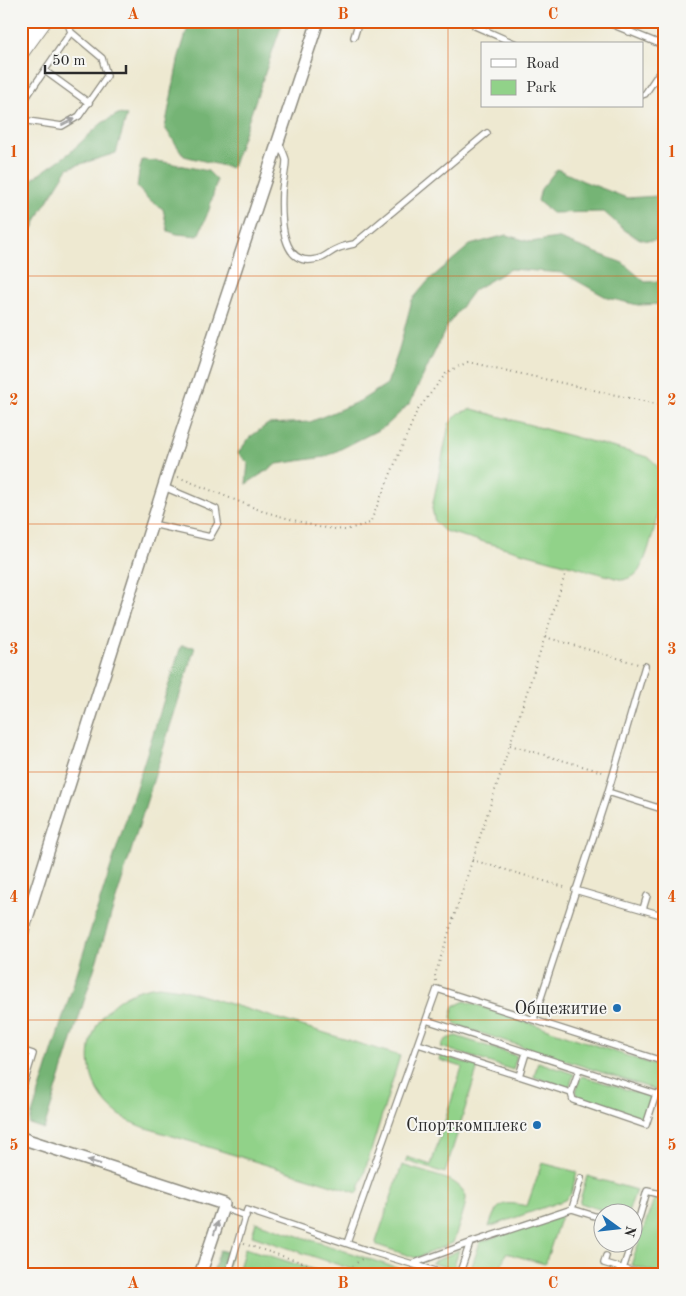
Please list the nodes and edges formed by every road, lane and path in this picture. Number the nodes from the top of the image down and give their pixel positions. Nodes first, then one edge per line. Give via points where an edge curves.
1 (42, 21) edge
2 (67, 21) edge
3 (318, 21) edge
4 (359, 21) edge
5 (604, 21) edge
6 (632, 21) edge
7 (475, 26) dead end
8 (71, 32) junction
9 (629, 32) junction
10 (636, 35) junction
11 (354, 37) dead end
12 (511, 42) edge
13 (635, 42) edge
14 (665, 46) edge
15 (21, 50) edge
16 (665, 64) edge
17 (45, 71) junction
18 (644, 94) edge
19 (89, 103) junction
20 (21, 105) edge
21 (21, 120) edge
22 (487, 133) dead end
23 (278, 141) junction
24 (665, 406) edge
25 (168, 473) junction
26 (164, 488) junction
27 (152, 524) junction
28 (566, 572) dead end
29 (545, 637) junction
30 (645, 666) joint
31 (510, 746) junction
32 (612, 775) junction
33 (608, 792) junction
34 (665, 810) edge
35 (472, 860) junction
36 (576, 890) junction
37 (647, 896) dead end
38 (643, 909) junction
39 (25, 915) edge
40 (665, 916) edge
41 (21, 937) edge
42 (437, 988) junction
43 (534, 1019) junction
44 (426, 1020) junction
45 (418, 1044) junction
46 (21, 1050) edge
47 (526, 1053) junction
48 (665, 1062) edge
49 (579, 1070) junction
50 (520, 1076) junction
51 (21, 1093) edge
52 (571, 1093) junction
53 (656, 1094) junction
54 (665, 1095) edge
55 (21, 1138) edge
56 (581, 1178) dead end
57 (664, 1195) edge
58 (643, 1204) edge
59 (222, 1208) junction
60 (572, 1209) junction
61 (246, 1216) junction
62 (594, 1216) edge
63 (238, 1242) junction
64 (347, 1243) junction
65 (470, 1243) junction
66 (372, 1252) junction
67 (628, 1254) edge
68 (606, 1256) dead end
69 (412, 1264) junction
70 (624, 1269) junction
71 (200, 1275) edge
72 (228, 1275) edge
73 (341, 1275) edge
74 (449, 1275) edge
75 (459, 1275) edge
76 (644, 1275) edge

1 - 15 main road
2 - 8 lane
3 - 23 street
4 - 11 lane
5 - 9 lane
6 - 9 lane
7 - 12 lane
8 - 17 lane
8 - 19 lane via 102,58 107,76
9 - 10 lane
10 - 13 lane
10 - 14 lane
16 - 18 lane
17 - 19 lane
17 - 20 lane
21 -> 19 lane via 62,126 79,116
22 - 23 lane via 354,244 310,261 300,259 288,250 282,218 286,159
23 - 25 street
24 - 25 path via 468,362 447,372 417,411 370,523 345,530 318,527 262,511
25 - 26 street
26 - 27 street
26 - 27 lane via 216,509 218,523 210,537
27 - 39 street
28 - 29 path
29 - 30 path
29 - 31 path
30 - 32 lane
31 - 32 path
31 - 35 path
32 - 33 lane
33 - 34 lane
33 - 36 lane
35 - 36 path
35 - 42 path via 435,976
36 - 38 lane
36 - 43 lane
37 - 38 lane
38 - 40 lane
39 - 41 street
42 - 43 lane
42 - 44 lane
43 - 48 lane
44 - 45 lane
44 - 47 lane
45 - 50 lane
45 - 64 lane
46 - 51 lane via 33,1054
47 - 49 lane
47 - 50 lane
49 - 52 lane
49 - 53 lane
50 - 52 lane
52 - 53 lane via 578,1103 646,1126
53 - 54 lane
59 -> 55 street via 224,1204
56 - 60 lane
57 - 58 lane via 647,1190
59 - 61 lane
71 -> 59 street
60 - 62 lane
60 - 65 lane
61 - 63 lane
61 - 64 lane via 247,1210
63 - 72 lane
63 - 73 path
64 - 66 lane
65 - 69 lane
65 - 75 lane
66 - 69 lane
66 - 73 path
67 - 70 lane
68 - 70 lane via 604,1262
69 - 74 lane
70 - 76 lane

